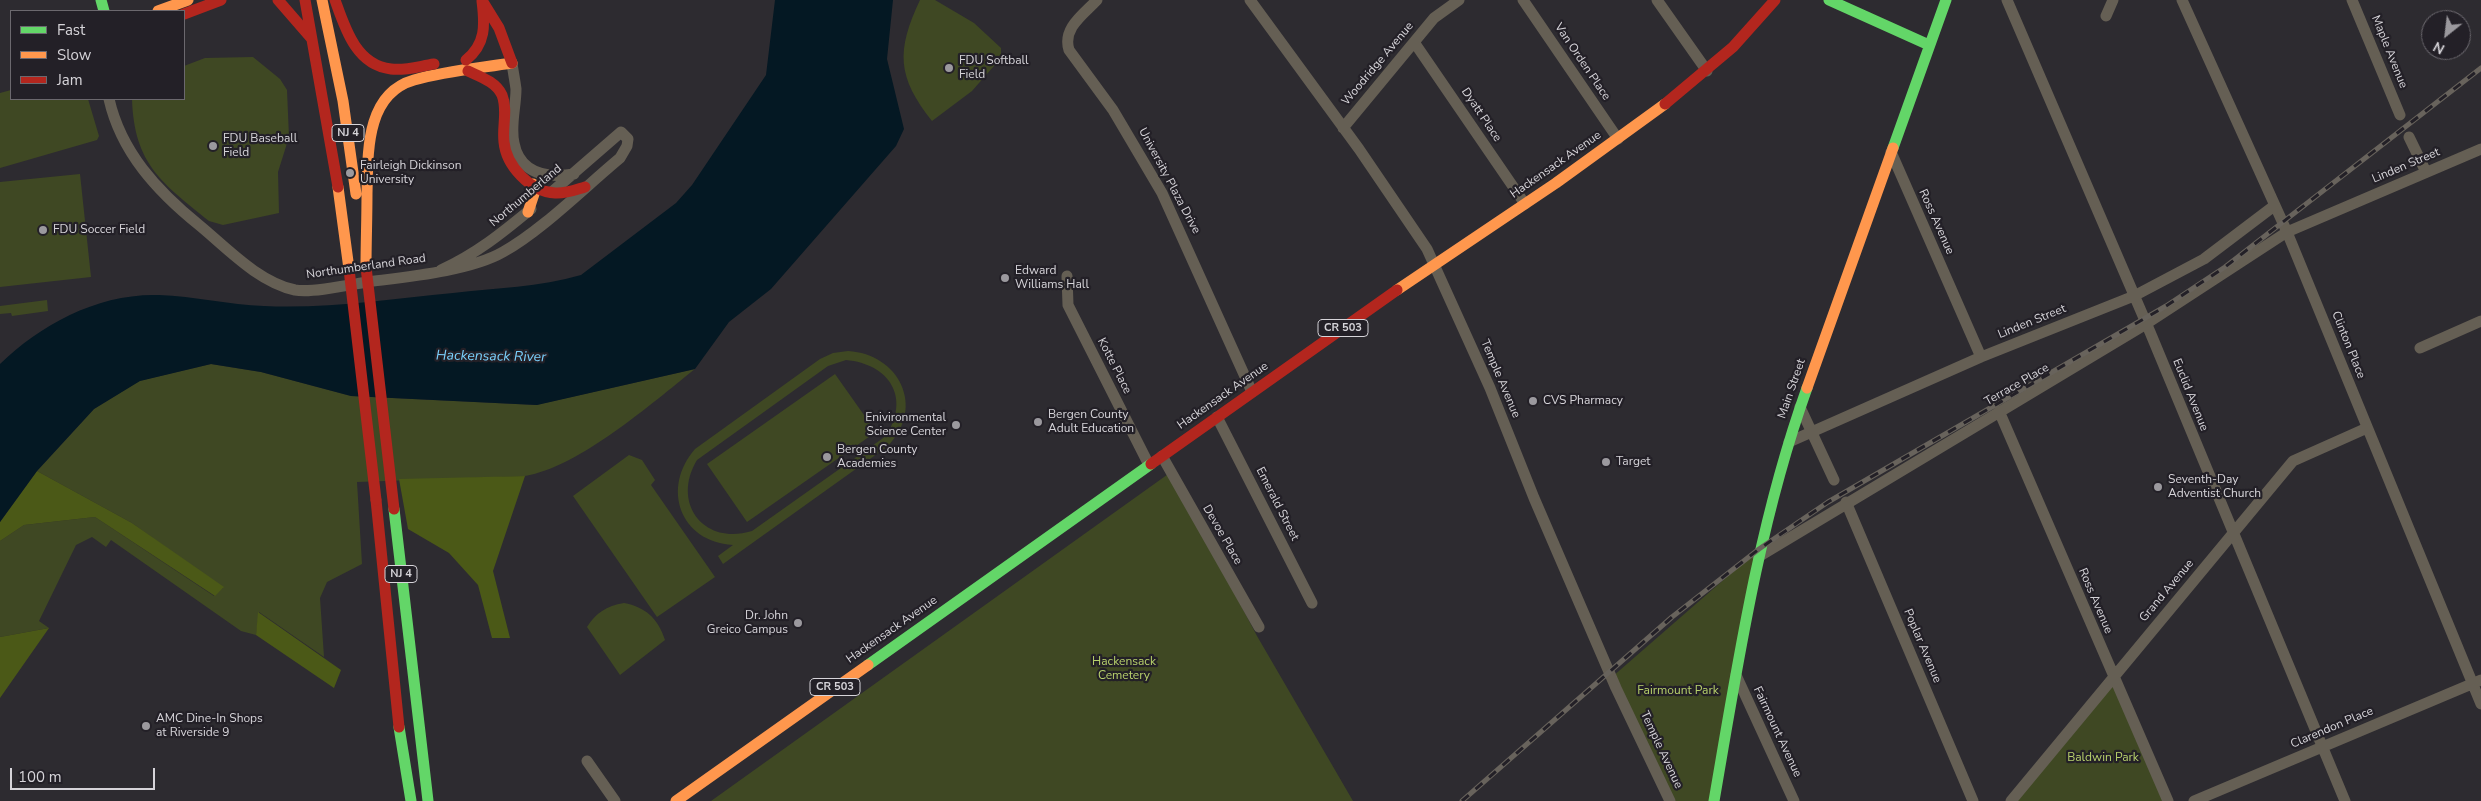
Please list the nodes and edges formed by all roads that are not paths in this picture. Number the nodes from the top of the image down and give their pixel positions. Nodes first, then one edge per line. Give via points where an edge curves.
1 (188, 0) edge
2 (221, 0) edge
3 (278, 0) edge
4 (305, 0) edge
5 (322, 0) edge
6 (335, 0) edge
7 (482, 0) edge
8 (1097, 0) edge
9 (1250, 0) edge
10 (1459, 0) edge
11 (1523, 0) edge
12 (1657, 0) edge
13 (1775, 0) edge
14 (1829, 0) edge
15 (1946, 0) edge
16 (2007, 0) edge
17 (2113, 0) edge
18 (2182, 0) edge
19 (2352, 0) edge
20 (161, 10) edge
21 (185, 14) edge
22 (2106, 16) dead end
23 (314, 42) junction
24 (1414, 42) junction
25 (1929, 45) junction
26 (511, 58) junction
27 (466, 60) junction
28 (468, 71) junction
29 (1707, 71) junction
30 (109, 100) edge
31 (2400, 115) dead end
32 (1343, 128) junction
33 (621, 132) joint
34 (2410, 137) dead end
35 (1618, 139) junction
36 (2481, 150) edge
37 (1891, 152) junction
38 (2426, 172) junction
39 (574, 174) junction
40 (532, 184) junction
41 (584, 187) junction
42 (551, 193) junction
43 (1525, 204) junction
44 (2274, 206) junction
45 (528, 212) junction
46 (2287, 232) junction
47 (1434, 264) junction
48 (366, 267) junction
49 (442, 270) junction
50 (1067, 276) dead end
51 (2134, 296) junction
52 (2481, 321) edge
53 (2146, 324) junction
54 (2420, 348) dead end
55 (1981, 357) junction
56 (1252, 392) junction
57 (1800, 407) junction
58 (1999, 411) junction
59 (1217, 417) junction
60 (2367, 428) junction
61 (1812, 432) junction
62 (1789, 442) junction
63 (1162, 456) junction
64 (1148, 465) junction
65 (1834, 480) dead end
66 (1846, 502) junction
67 (2233, 533) junction
68 (1758, 556) junction
69 (1312, 603) dead end
70 (1258, 627) dead end
71 (1735, 674) junction
72 (2113, 678) junction
73 (2477, 682) edge
74 (2481, 704) edge
75 (400, 733) junction
76 (2322, 747) junction
77 (587, 761) dead end
78 (424, 767) junction
79 (400, 801) edge
80 (411, 801) edge
81 (428, 801) edge
82 (434, 801) edge
83 (615, 801) edge
84 (676, 801) edge
85 (1670, 801) edge
86 (1714, 801) edge
87 (1794, 801) edge
88 (1973, 801) edge
89 (2011, 801) edge
90 (2168, 801) edge
91 (2194, 801) edge
92 (2345, 801) edge

1 - 20 main road
2 - 21 main road
3 - 23 main road
4 - 23 main road, NJ 4
5 - 48 main road, NJ 4 via 343,101
6 - 27 main road via 357,51 374,63 390,69
7 - 26 main road via 499,28
7 - 27 main road via 485,28 481,45
8 - 56 street, University Plaza Drive via 1069,30 1066,40 1069,50 1113,110 1162,193
9 - 32 street, Temple Avenue
10 - 24 street, Woodridge Avenue via 1434,18
11 - 35 street, Van Orden Place
12 - 29 street
13 - 29 main road, Hackensack Avenue / CR 503
14 - 25 main road
15 - 25 main road, Main Street
16 - 51 street, Euclid Avenue
17 - 22 street
18 - 44 street, Clinton Place
19 - 31 street, Maple Avenue
23 - 75 main road, NJ 4, bridge via 348,269
24 - 32 street, Woodridge Avenue
24 - 43 street, Dyatt Place
25 - 37 main road, Main Street
26 - 27 main road
26 - 28 main road
26 - 39 street via 516,88 514,143 517,153 535,173 545,176
28 - 40 main road via 498,89 505,111 504,148 522,176
28 - 48 main road via 413,80 397,86 374,118 367,148
29 - 35 main road, Hackensack Avenue / CR 503
30 - 49 street, Northumberland Road via 126,144 153,183 188,216 265,277 296,290
32 - 47 street, Temple Avenue via 1427,249
33 - 39 street, Northumberland
33 - 41 street, Northumberland Road via 628,139 628,146 620,158
34 - 38 street
35 - 43 main road, Hackensack Avenue / CR 503
36 - 38 street, Linden Street
37 - 55 street, Ross Avenue
37 - 57 main road, Main Street
38 - 46 street, Linden Street
39 - 42 street, Northumberland
40 - 42 main road
40 - 45 main road via 532,203
41 - 42 main road via 568,193
41 - 49 street, Northumberland Road via 502,252 476,263
42 - 45 street, Northumberland
43 - 47 main road, Hackensack Avenue / CR 503
44 - 46 street, Clinton Place
44 - 51 street, Linden Street via 2204,259
45 - 49 street, Northumberland via 490,244
46 - 53 street, Terrace Place
46 - 60 street, Clinton Place
47 - 56 main road, Hackensack Avenue / CR 503
47 - 85 street, Temple Avenue via 1490,388 1616,688
48 - 78 main road, NJ 4, bridge
50 - 64 street, Kotte Place via 1068,305
51 - 53 street, Euclid Avenue
51 - 55 street, Linden Street
52 - 54 street
53 - 58 street, Terrace Place
53 - 67 street, Euclid Avenue
55 - 61 street, Linden Street
56 - 59 main road, Hackensack Avenue / CR 503
57 - 61 street
57 - 62 main road, Main Street
58 - 66 street, Terrace Place
58 - 72 street, Ross Avenue
59 - 63 main road, Hackensack Avenue / CR 503
59 - 69 street, Emerald Street
60 - 67 street, Grand Avenue via 2293,461
60 - 73 street, Clinton Place
61 - 62 street, Linden Street
61 - 65 street
62 - 68 main road, Main Street
63 - 64 main road, Hackensack Avenue / CR 503
63 - 70 street, Devoe Place
64 - 84 main road, Hackensack Avenue / CR 503
66 - 68 street, Terrace Place
66 - 88 street, Poplar Avenue
67 - 72 street, Grand Avenue
67 - 76 street, Euclid Avenue
68 - 71 main road, Main Street
71 - 86 main road, Main Street
71 - 87 street, Fairmount Avenue
72 - 89 street, Grand Avenue
72 - 90 street, Ross Avenue
73 - 74 street, Clinton Place
73 - 76 street, Clarendon Place
75 - 79 main road via 394,744
75 - 80 main road, NJ 4
76 - 91 street, Clarendon Place
76 - 92 street, Euclid Avenue
77 - 83 street
78 - 81 main road, NJ 4
78 - 82 main road

